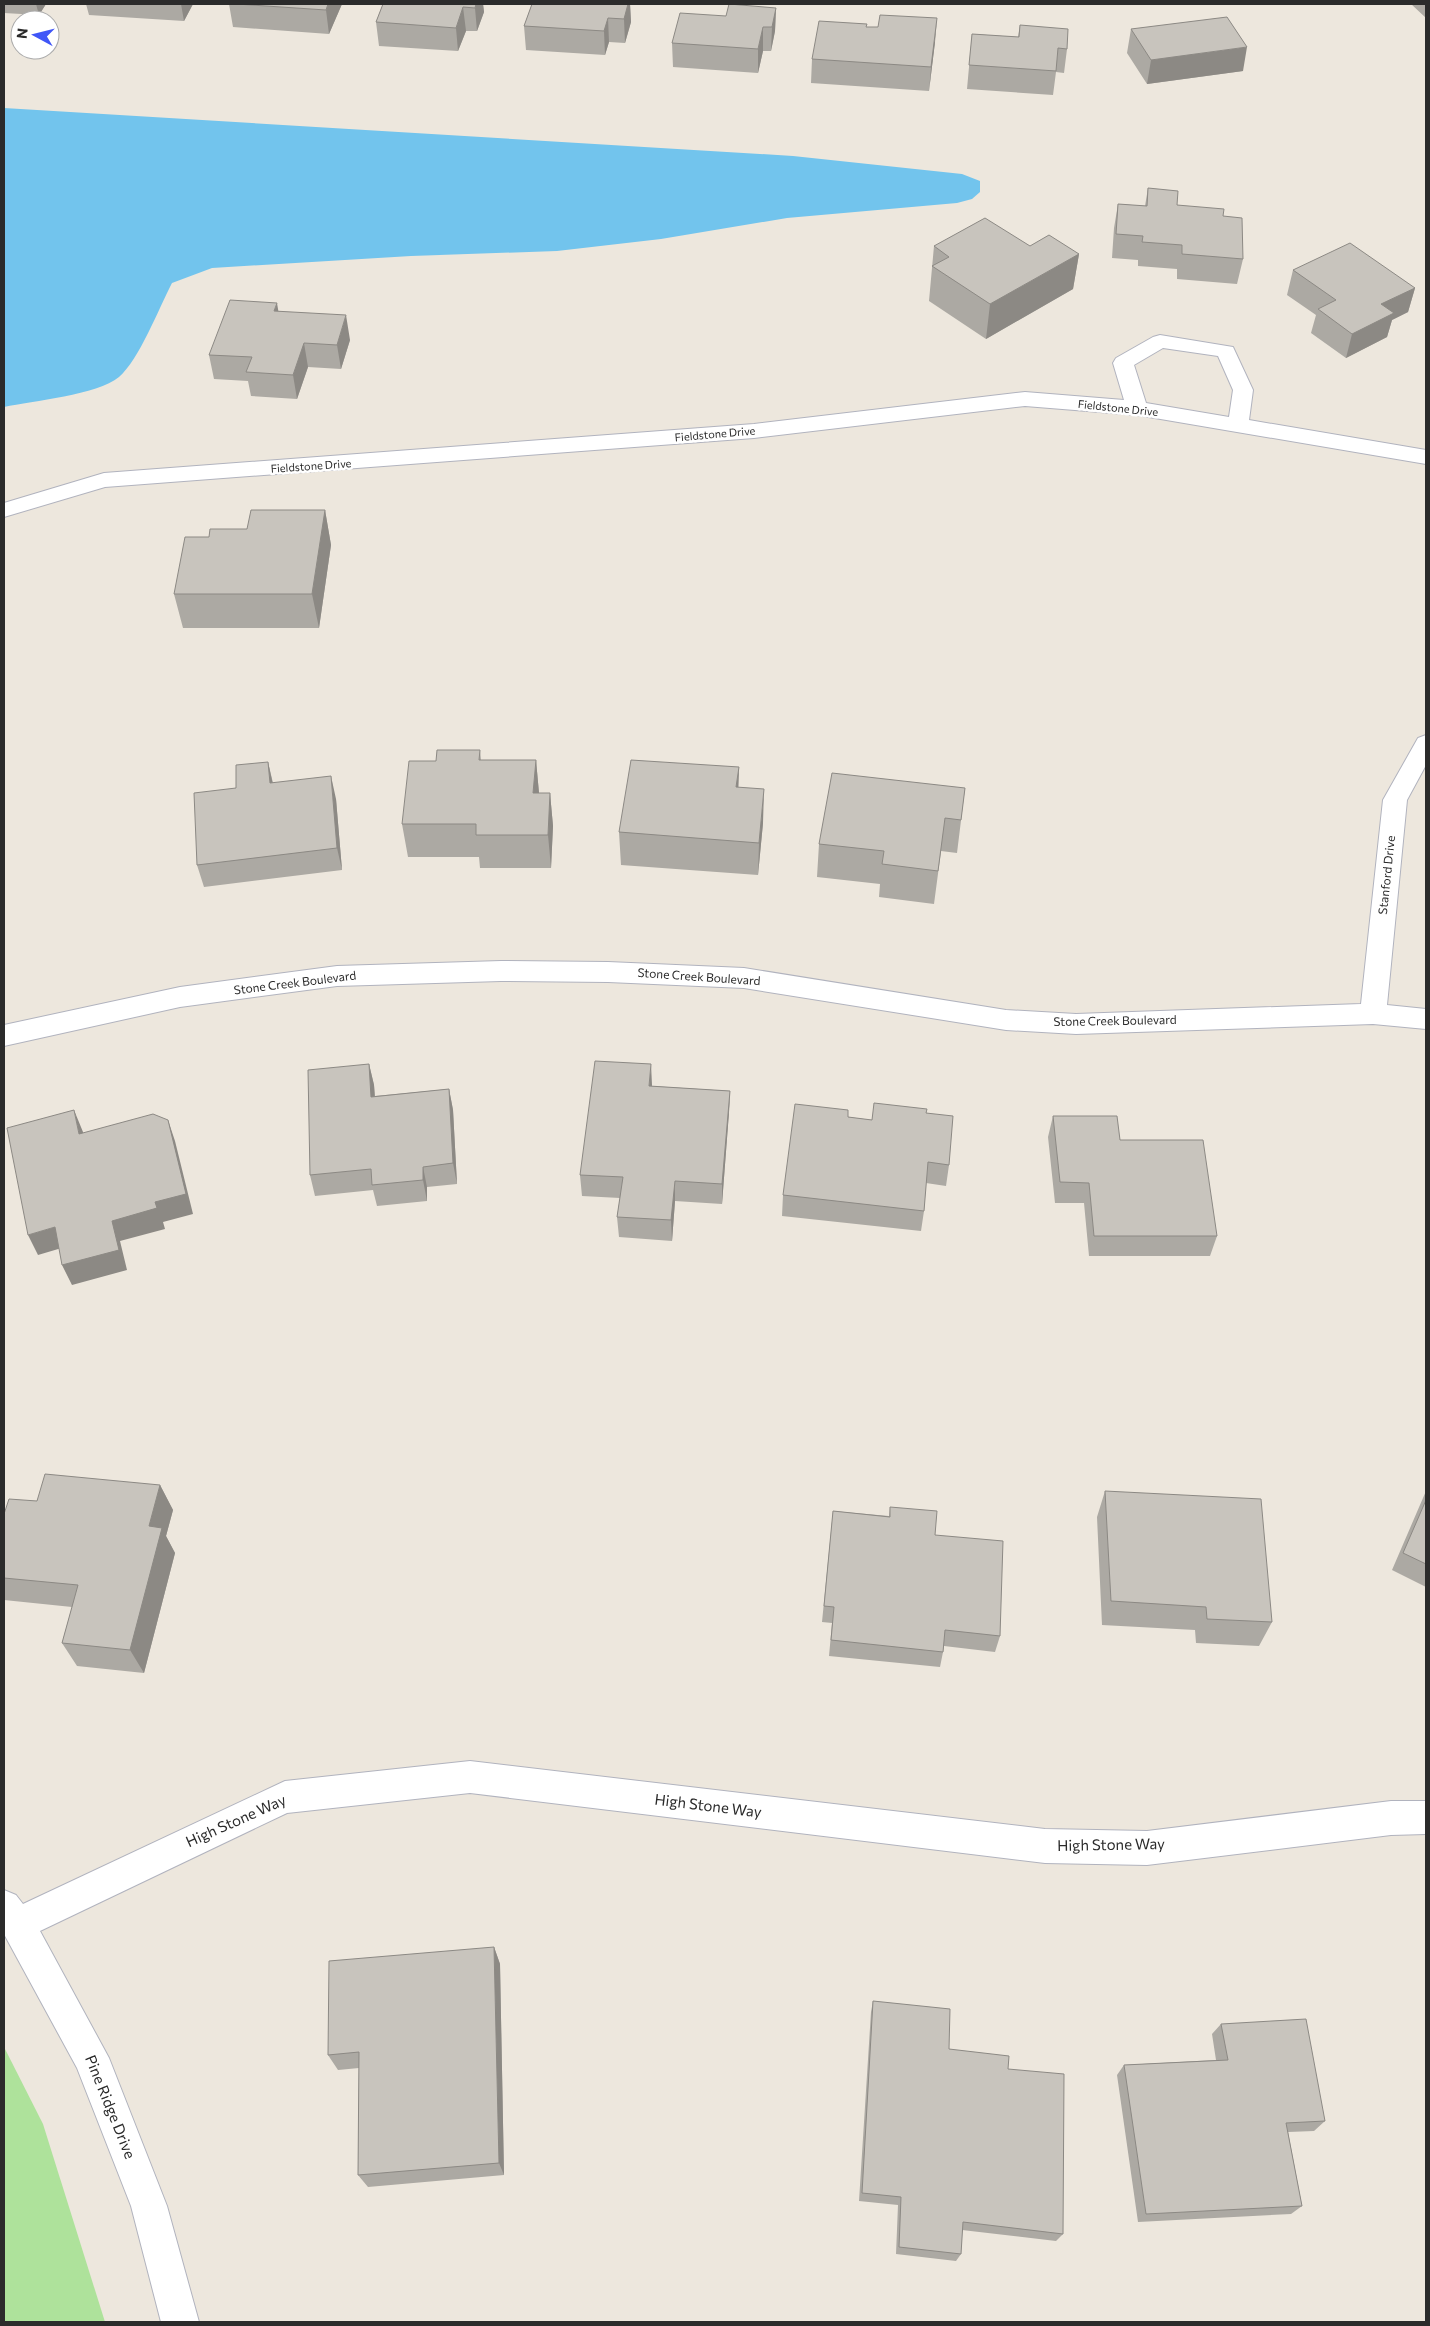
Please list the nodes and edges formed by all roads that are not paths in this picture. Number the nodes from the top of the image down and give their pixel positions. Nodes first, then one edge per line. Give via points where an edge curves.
1 (1138, 408) junction
2 (1238, 425) junction
3 (1426, 457) edge
4 (4, 510) edge
5 (1426, 744) edge
6 (1373, 1014) junction
7 (1426, 1019) edge
8 (4, 1036) edge
9 (1426, 1818) edge
10 (10, 1915) edge
11 (180, 2322) edge

1 - 2 street, Fieldstone Drive
1 - 2 street via 1123,363 1160,340 1226,351 1243,390
1 - 4 street, Fieldstone Drive via 1025,399 744,432 104,480
2 - 3 street, Fieldstone Drive
5 - 6 street, Stanford Drive via 1395,800
6 - 7 street, Stone Creek Boulevard
6 - 8 street, Stone Creek Boulevard via 1076,1024 1006,1020 744,978 501,971 337,976 180,997
9 - 10 street, High Stone Way via 1391,1818 1147,1848 1045,1846 470,1777 286,1797
10 - 11 street, Pine Ridge Drive via 91,2058 149,2206

